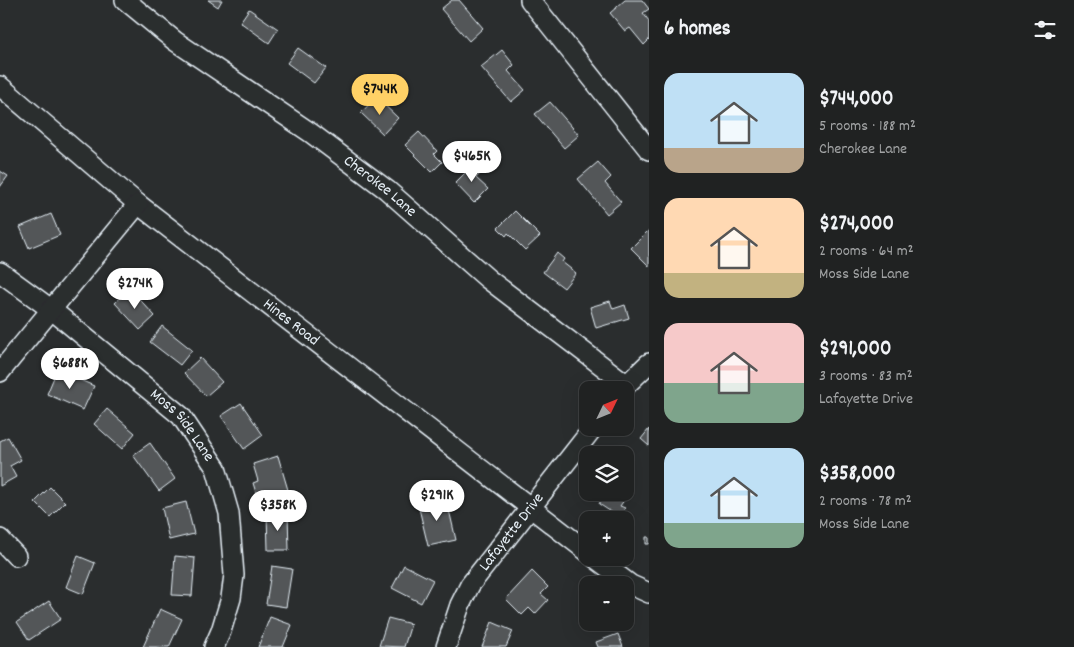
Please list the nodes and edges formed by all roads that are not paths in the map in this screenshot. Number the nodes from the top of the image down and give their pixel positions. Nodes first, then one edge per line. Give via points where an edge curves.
1 (125, 0) edge
2 (530, 0) edge
3 (0, 86) edge
4 (649, 150) edge
5 (138, 204) junction
6 (0, 272) edge
7 (52, 310) junction
8 (649, 363) edge
9 (0, 372) edge
10 (616, 381) edge
11 (630, 381) edge
12 (587, 436) edge
13 (530, 508) junction
14 (0, 539) edge
15 (579, 545) edge
16 (16, 556) dead end
17 (606, 566) edge
18 (649, 593) edge
19 (214, 647) edge
20 (446, 647) edge

1 - 10 street, Cherokee Lane via 175,41 311,133 387,190 488,279
2 - 4 street
3 - 5 street, Hines Road
5 - 7 street
5 - 13 street, Hines Road
6 - 7 street, Moss Side Lane
7 - 9 street
7 - 19 street, Moss Side Lane via 181,416 216,468 229,513 234,575 231,598
8 - 11 street
12 - 13 street, Lafayette Drive
13 - 15 street, Hines Road
13 - 20 street, Lafayette Drive via 470,585
14 - 16 street
17 - 18 street

